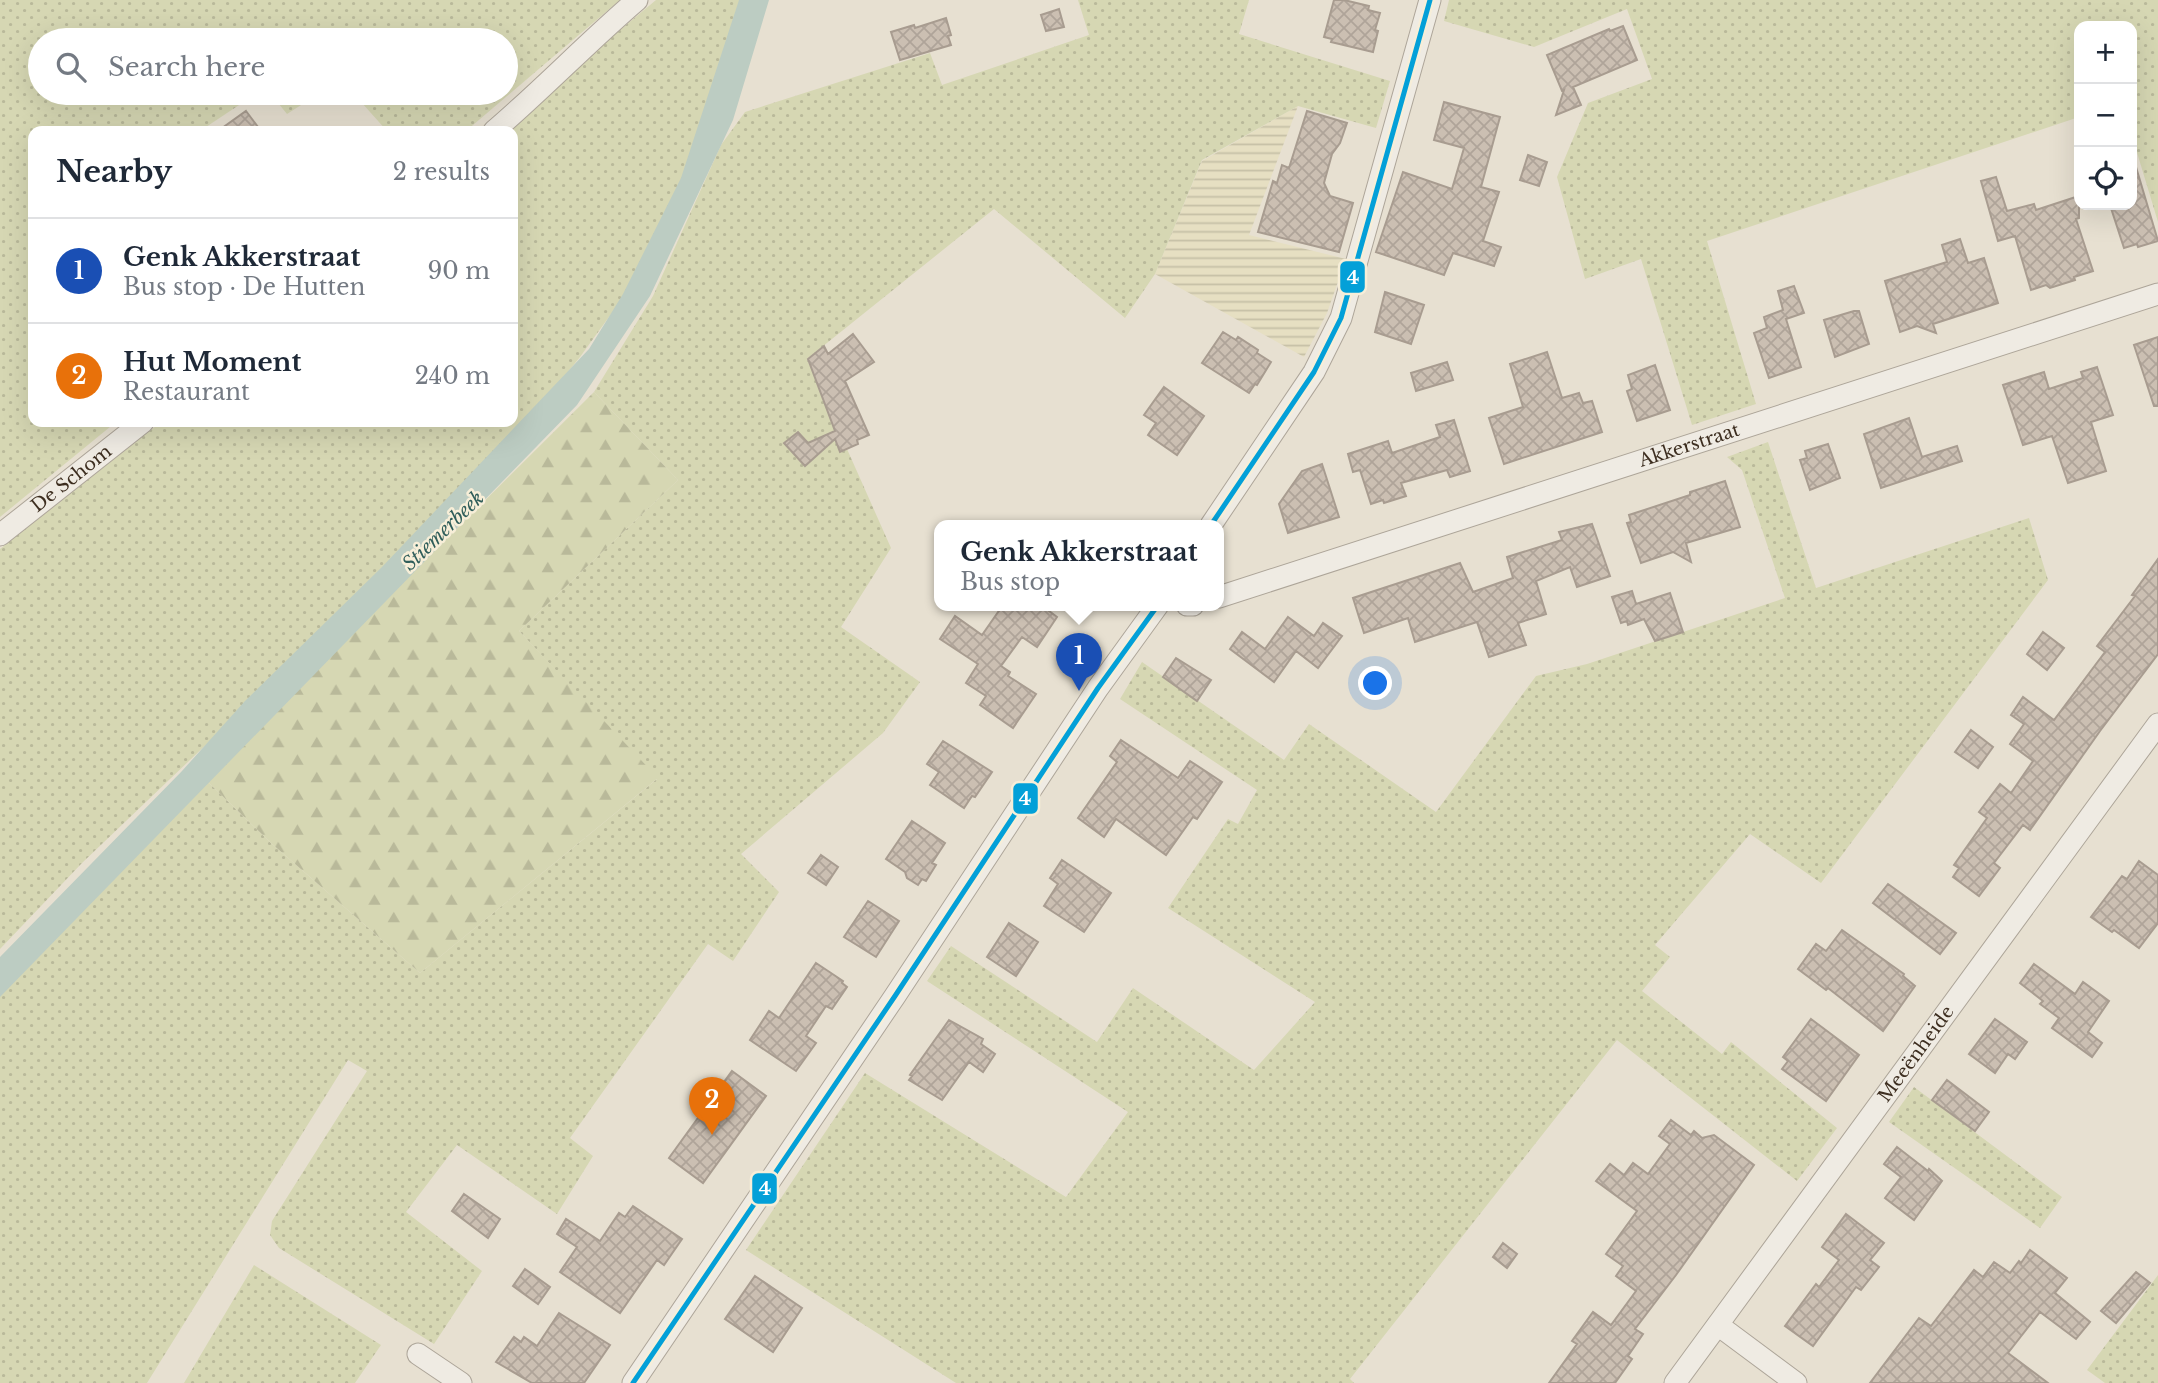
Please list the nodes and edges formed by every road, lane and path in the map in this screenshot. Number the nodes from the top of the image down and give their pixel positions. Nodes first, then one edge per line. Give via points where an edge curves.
1 (637, 0) edge
2 (1430, 0) edge
3 (500, 126) edge
4 (2158, 294) edge
5 (137, 427) edge
6 (1214, 520) edge
7 (0, 534) edge
8 (1224, 595) edge
9 (1154, 611) edge
10 (2158, 724) edge
11 (1718, 1325) junction
12 (418, 1354) dead end
13 (461, 1383) edge
14 (633, 1383) edge
15 (1675, 1383) edge
16 (1796, 1383) edge

1 - 3 street
2 - 6 street via 1341,318 1314,372
4 - 8 street, Akkerstraat
5 - 7 street, De Schom
9 - 14 street
10 - 11 street, Meeënheide
11 - 15 street, Meeënheide
11 - 16 street
12 - 13 street

